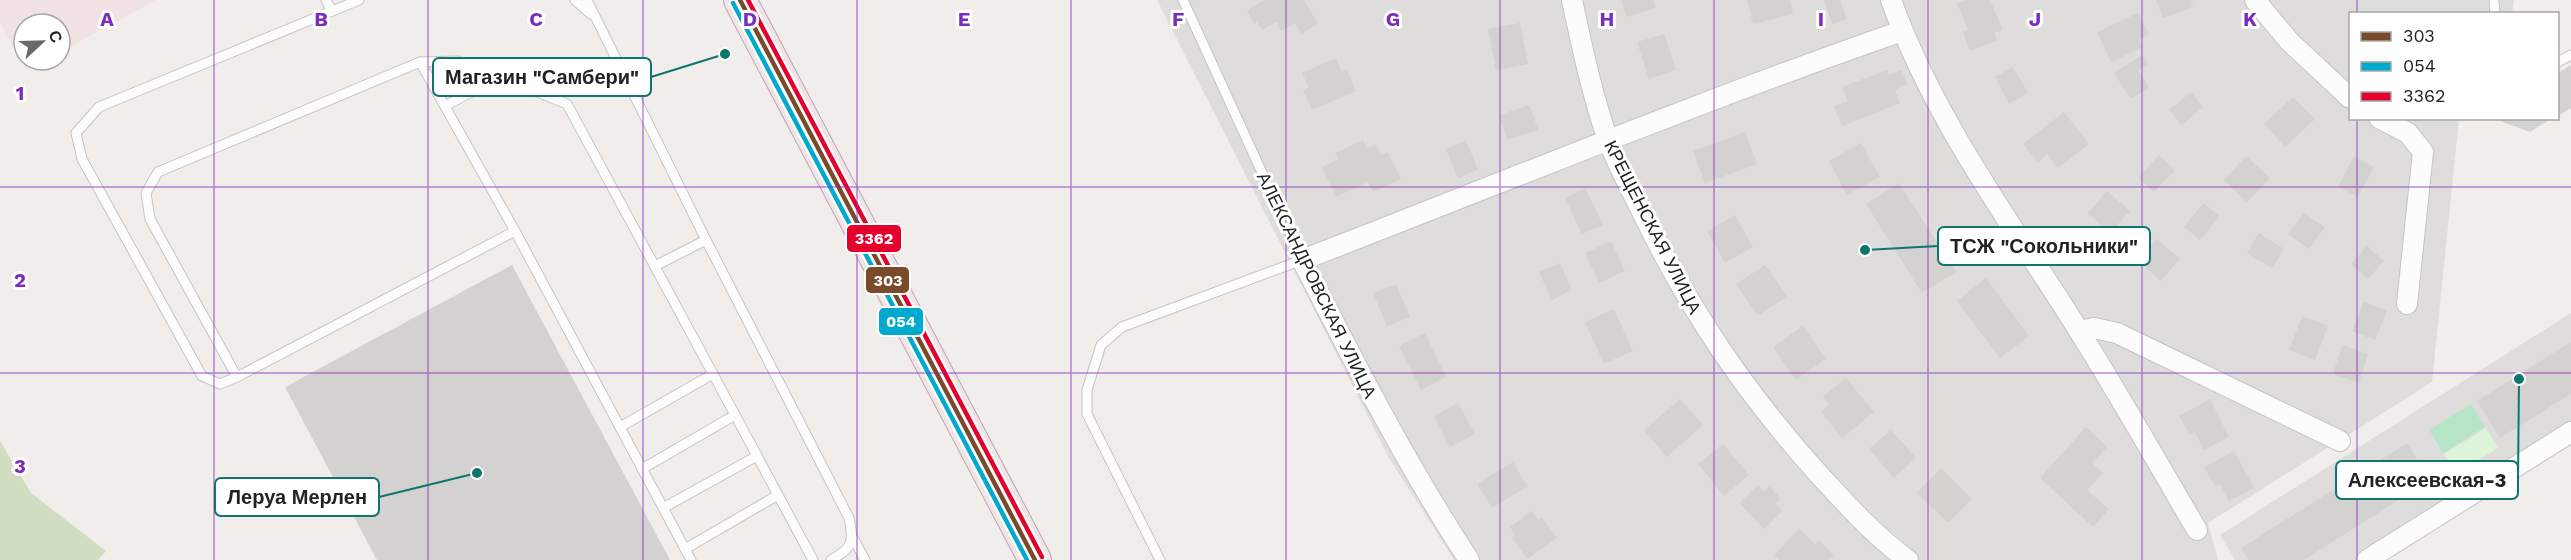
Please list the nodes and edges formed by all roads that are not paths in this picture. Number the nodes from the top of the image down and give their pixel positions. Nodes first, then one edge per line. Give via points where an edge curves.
1 (326, 0) edge
2 (359, 0) edge
3 (575, 0) edge
4 (587, 0) edge
5 (740, 0) edge
6 (1183, 0) edge
7 (1572, 0) edge
8 (1891, 0) edge
9 (2255, 0) edge
10 (2494, 2) dead end
11 (332, 11) junction
12 (2495, 12) edge
13 (593, 15) junction
14 (1902, 31) junction
15 (420, 62) junction
16 (500, 77) junction
17 (2349, 97) edge
18 (445, 106) junction
19 (2383, 120) edge
20 (1609, 142) junction
21 (515, 231) junction
22 (706, 240) junction
23 (1302, 260) junction
24 (655, 266) junction
25 (2407, 304) dead end
26 (2080, 331) junction
27 (713, 374) junction
28 (237, 377) junction
29 (735, 415) junction
30 (620, 427) junction
31 (2571, 432) edge
32 (2340, 441) dead end
33 (757, 456) junction
34 (642, 469) junction
35 (778, 495) junction
36 (663, 507) junction
37 (2197, 531) dead end
38 (853, 538) junction
39 (685, 549) junction
40 (691, 560) edge
41 (813, 560) edge
42 (831, 560) edge
43 (865, 560) edge
44 (1035, 560) edge
45 (1160, 560) edge
46 (1469, 560) edge
47 (1908, 560) edge
48 (2367, 560) edge

1 - 11 lane
2 - 11 lane
3 - 13 lane
4 - 13 lane
5 - 44 highway
6 - 23 lane, АЛЕКСАНДРОВСКАЯ УЛИЦА
7 - 20 street, КРЕЩЕНСКАЯ УЛИЦА via 1586,70
8 - 14 street
9 - 17 street via 2289,41
10 - 12 lane
11 - 28 lane via 99,107 76,133 82,159 202,376 220,384
13 - 22 lane
14 - 20 street via 1748,84
14 - 26 street via 1980,177
15 - 16 lane via 457,61
15 - 18 lane
15 - 28 lane via 158,172 146,193 150,219
16 - 18 lane
16 - 24 lane via 567,105
18 - 21 lane
19 - 25 street via 2408,133 2423,152
20 - 23 street
20 - 47 street, КРЕЩЕНСКАЯ УЛИЦА via 1689,303 1746,388 1780,432 1858,516 1883,542
21 - 28 lane
21 - 30 lane
22 - 24 lane
22 - 38 lane via 849,518
23 - 45 lane via 1122,327 1101,345 1087,390 1087,414
23 - 46 street, АЛЕКСАНДРОВСКАЯ УЛИЦА via 1375,404
24 - 27 lane
26 - 32 street via 2094,328 2117,333
26 - 37 street
27 - 29 lane
27 - 30 lane
29 - 33 lane
29 - 34 lane
30 - 34 lane
31 - 48 street
33 - 35 lane
33 - 36 lane
34 - 36 lane
35 - 39 lane
35 - 41 lane
36 - 39 lane
38 - 42 lane via 845,552
38 - 43 lane
39 - 40 lane

